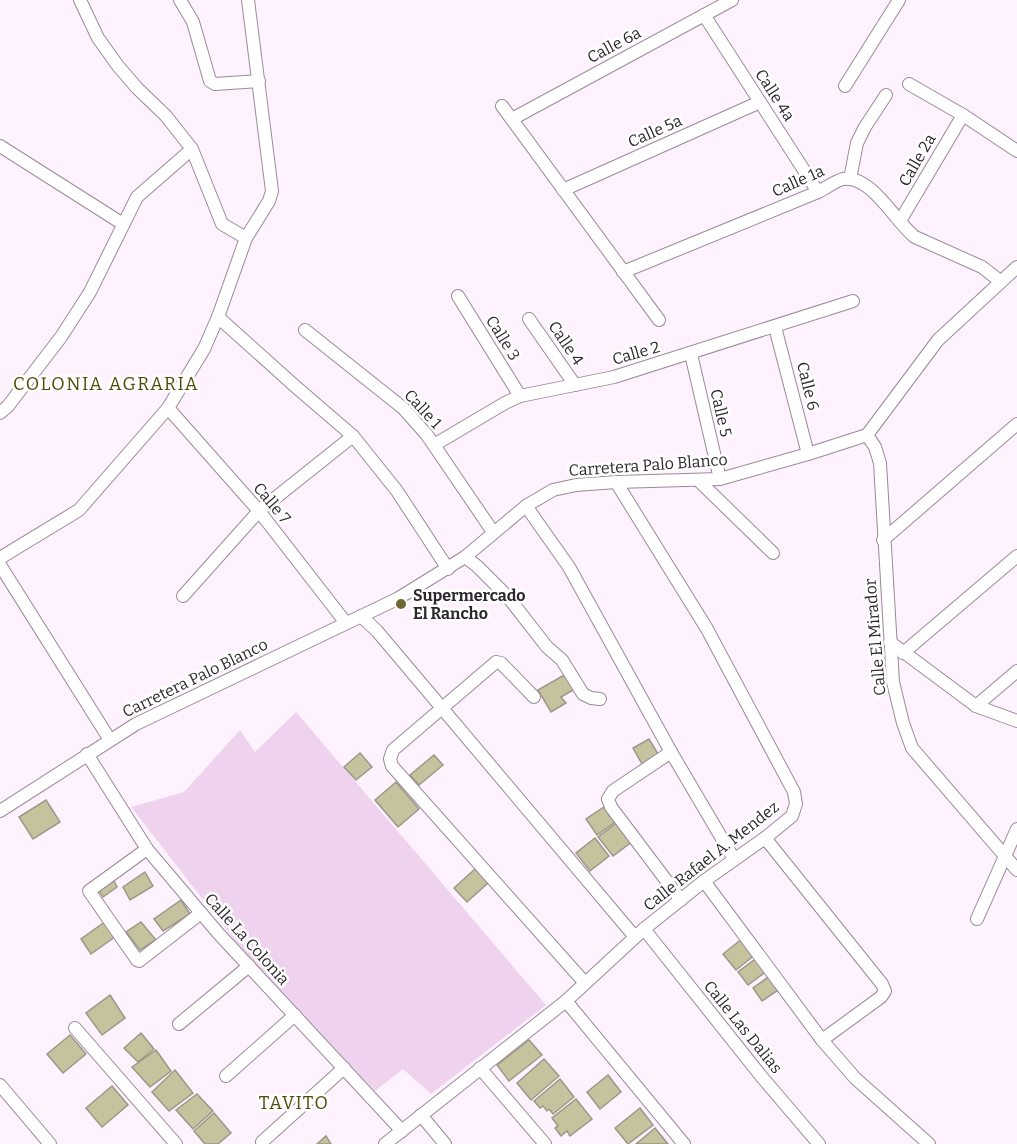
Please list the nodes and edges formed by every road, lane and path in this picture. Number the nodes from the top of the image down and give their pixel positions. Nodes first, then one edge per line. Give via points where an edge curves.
1 (80, 0) edge
2 (180, 0) edge
3 (248, 0) edge
4 (732, 0) edge
5 (899, 0) edge
6 (704, 15) junction
7 (259, 81) junction
8 (909, 84) dead end
9 (845, 86) dead end
10 (886, 95) dead end
11 (760, 102) junction
12 (502, 106) dead end
13 (963, 115) junction
14 (512, 119) junction
15 (0, 146) edge
16 (192, 149) junction
17 (1017, 151) edge
18 (850, 179) junction
19 (563, 190) junction
20 (818, 192) junction
21 (900, 221) junction
22 (123, 224) junction
23 (246, 238) junction
24 (1017, 267) edge
25 (623, 272) junction
26 (1000, 281) junction
27 (458, 296) dead end
28 (854, 301) dead end
29 (218, 317) junction
30 (529, 319) dead end
31 (659, 320) dead end
32 (775, 327) junction
33 (305, 330) dead end
34 (691, 354) junction
35 (575, 385) junction
36 (520, 396) junction
37 (168, 408) junction
38 (0, 413) edge
39 (1017, 424) edge
40 (867, 435) junction
41 (353, 436) junction
42 (434, 445) junction
43 (808, 454) junction
44 (720, 479) junction
45 (698, 480) junction
46 (616, 482) junction
47 (526, 506) junction
48 (259, 511) junction
49 (493, 532) junction
50 (884, 540) junction
51 (772, 553) dead end
52 (1017, 556) edge
53 (465, 557) junction
54 (0, 558) edge
55 (0, 564) edge
56 (448, 569) junction
57 (183, 596) dead end
58 (361, 616) junction
59 (346, 623) junction
60 (890, 642) junction
61 (903, 653) junction
62 (1017, 671) edge
63 (534, 697) dead end
64 (600, 699) dead end
65 (976, 706) junction
66 (442, 708) junction
67 (1017, 721) edge
68 (110, 740) junction
69 (671, 752) junction
70 (87, 754) junction
71 (0, 811) edge
72 (1017, 829) edge
73 (765, 838) junction
74 (147, 849) junction
75 (1005, 857) junction
76 (734, 859) junction
77 (1017, 870) edge
78 (704, 881) junction
79 (681, 900) junction
80 (201, 913) junction
81 (977, 919) dead end
82 (639, 933) junction
83 (249, 966) junction
84 (585, 983) junction
85 (566, 1001) junction
86 (295, 1015) junction
87 (178, 1024) dead end
88 (75, 1028) dead end
89 (822, 1040) junction
90 (344, 1068) junction
91 (480, 1068) junction
92 (226, 1076) dead end
93 (0, 1085) edge
94 (421, 1115) junction
95 (402, 1131) junction
96 (262, 1142) dead end
97 (50, 1144) edge
98 (176, 1144) edge
99 (386, 1144) edge
100 (445, 1144) edge
101 (545, 1144) edge
102 (684, 1144) edge
103 (819, 1144) edge
104 (929, 1144) edge

1 - 16 street via 98,38 118,66
2 - 7 street via 193,22 210,81
3 - 7 street
4 - 6 street, Calle 6a
5 - 9 street
6 - 11 street, Calle 4a
6 - 14 street, Calle 6a
7 - 23 street via 272,191
8 - 13 street
10 - 18 street via 857,143
11 - 19 street, Calle 5a
11 - 20 street, Calle 4a
12 - 14 street
13 - 17 street
13 - 21 street, Calle 2a
14 - 19 street
15 - 22 street
16 - 22 street via 137,197
16 - 23 street via 222,224
18 - 20 street, Calle 1a
18 - 21 street, Calle 1a via 873,193
19 - 25 street
20 - 25 street, Calle 1a
21 - 26 street, Calle 1a via 915,237 982,267
22 - 38 street via 90,292 61,337
23 - 29 street
24 - 26 street
25 - 31 street
26 - 40 street via 938,340
27 - 36 street, Calle 3
28 - 32 street, Calle 2
29 - 37 street via 204,349
29 - 41 street
30 - 35 street, Calle 4
32 - 34 street, Calle 2
32 - 43 street, Calle 6
33 - 42 street, Calle 1 via 403,408
34 - 35 street, Calle 2
34 - 44 street, Calle 5
35 - 36 street, Calle 2
36 - 42 street, Calle 2
37 - 48 street, Calle 7
37 - 54 street via 79,510
39 - 50 street
40 - 43 street, Carretera Palo Blanco
40 - 50 street, Calle El Mirador via 880,463
41 - 48 street
41 - 56 street via 397,491
42 - 49 street, Calle 1
43 - 44 street, Carretera Palo Blanco
44 - 45 street, Carretera Palo Blanco
45 - 46 street, Carretera Palo Blanco
45 - 51 street
46 - 47 street, Carretera Palo Blanco via 553,490
46 - 73 street, Calle Rafael A. Mendez via 707,629 794,792 792,816
47 - 49 street, Carretera Palo Blanco
47 - 69 street via 569,567
48 - 57 street
48 - 59 street, Calle 7
49 - 53 street, Carretera Palo Blanco
50 - 60 street, Calle El Mirador
52 - 61 street
53 - 56 street, Carretera Palo Blanco
53 - 64 street via 508,597 562,660 583,694
55 - 68 street
56 - 58 street, Carretera Palo Blanco
58 - 59 street, Carretera Palo Blanco
58 - 66 street, Calle Las Dalias
59 - 68 street, Carretera Palo Blanco
60 - 61 street
60 - 75 street, Calle El Mirador via 893,682 912,748
61 - 65 street
62 - 65 street
63 - 66 street via 496,662
65 - 67 street
66 - 82 street, Calle Las Dalias
66 - 84 street via 393,750 392,766
68 - 70 street, Carretera Palo Blanco
69 - 76 street
69 - 79 street via 613,791 608,799
70 - 71 street, Carretera Palo Blanco
70 - 74 street, Calle La Colonia
72 - 75 street
73 - 76 street, Calle Rafael A. Mendez
73 - 89 street via 885,991
74 - 80 street, Calle La Colonia
74 - 80 street via 89,891 136,960
75 - 77 street, Calle El Mirador
75 - 81 street
76 - 78 street, Calle Rafael A. Mendez
78 - 79 street, Calle Rafael A. Mendez
78 - 89 street
79 - 82 street, Calle Rafael A. Mendez
80 - 83 street, Calle La Colonia
82 - 84 street, Calle Rafael A. Mendez
82 - 103 street, Calle Las Dalias
83 - 86 street, Calle La Colonia
83 - 87 street
84 - 85 street, Calle Rafael A. Mendez
85 - 91 street, Calle Rafael A. Mendez
85 - 102 street
86 - 90 street, Calle La Colonia
86 - 92 street
88 - 98 street
89 - 104 street via 855,1078
90 - 95 street, Calle La Colonia
90 - 96 street
91 - 94 street, Calle Rafael A. Mendez
91 - 101 street
93 - 97 street
94 - 95 street, Calle Rafael A. Mendez
94 - 100 street
95 - 99 street, Calle Rafael A. Mendez

